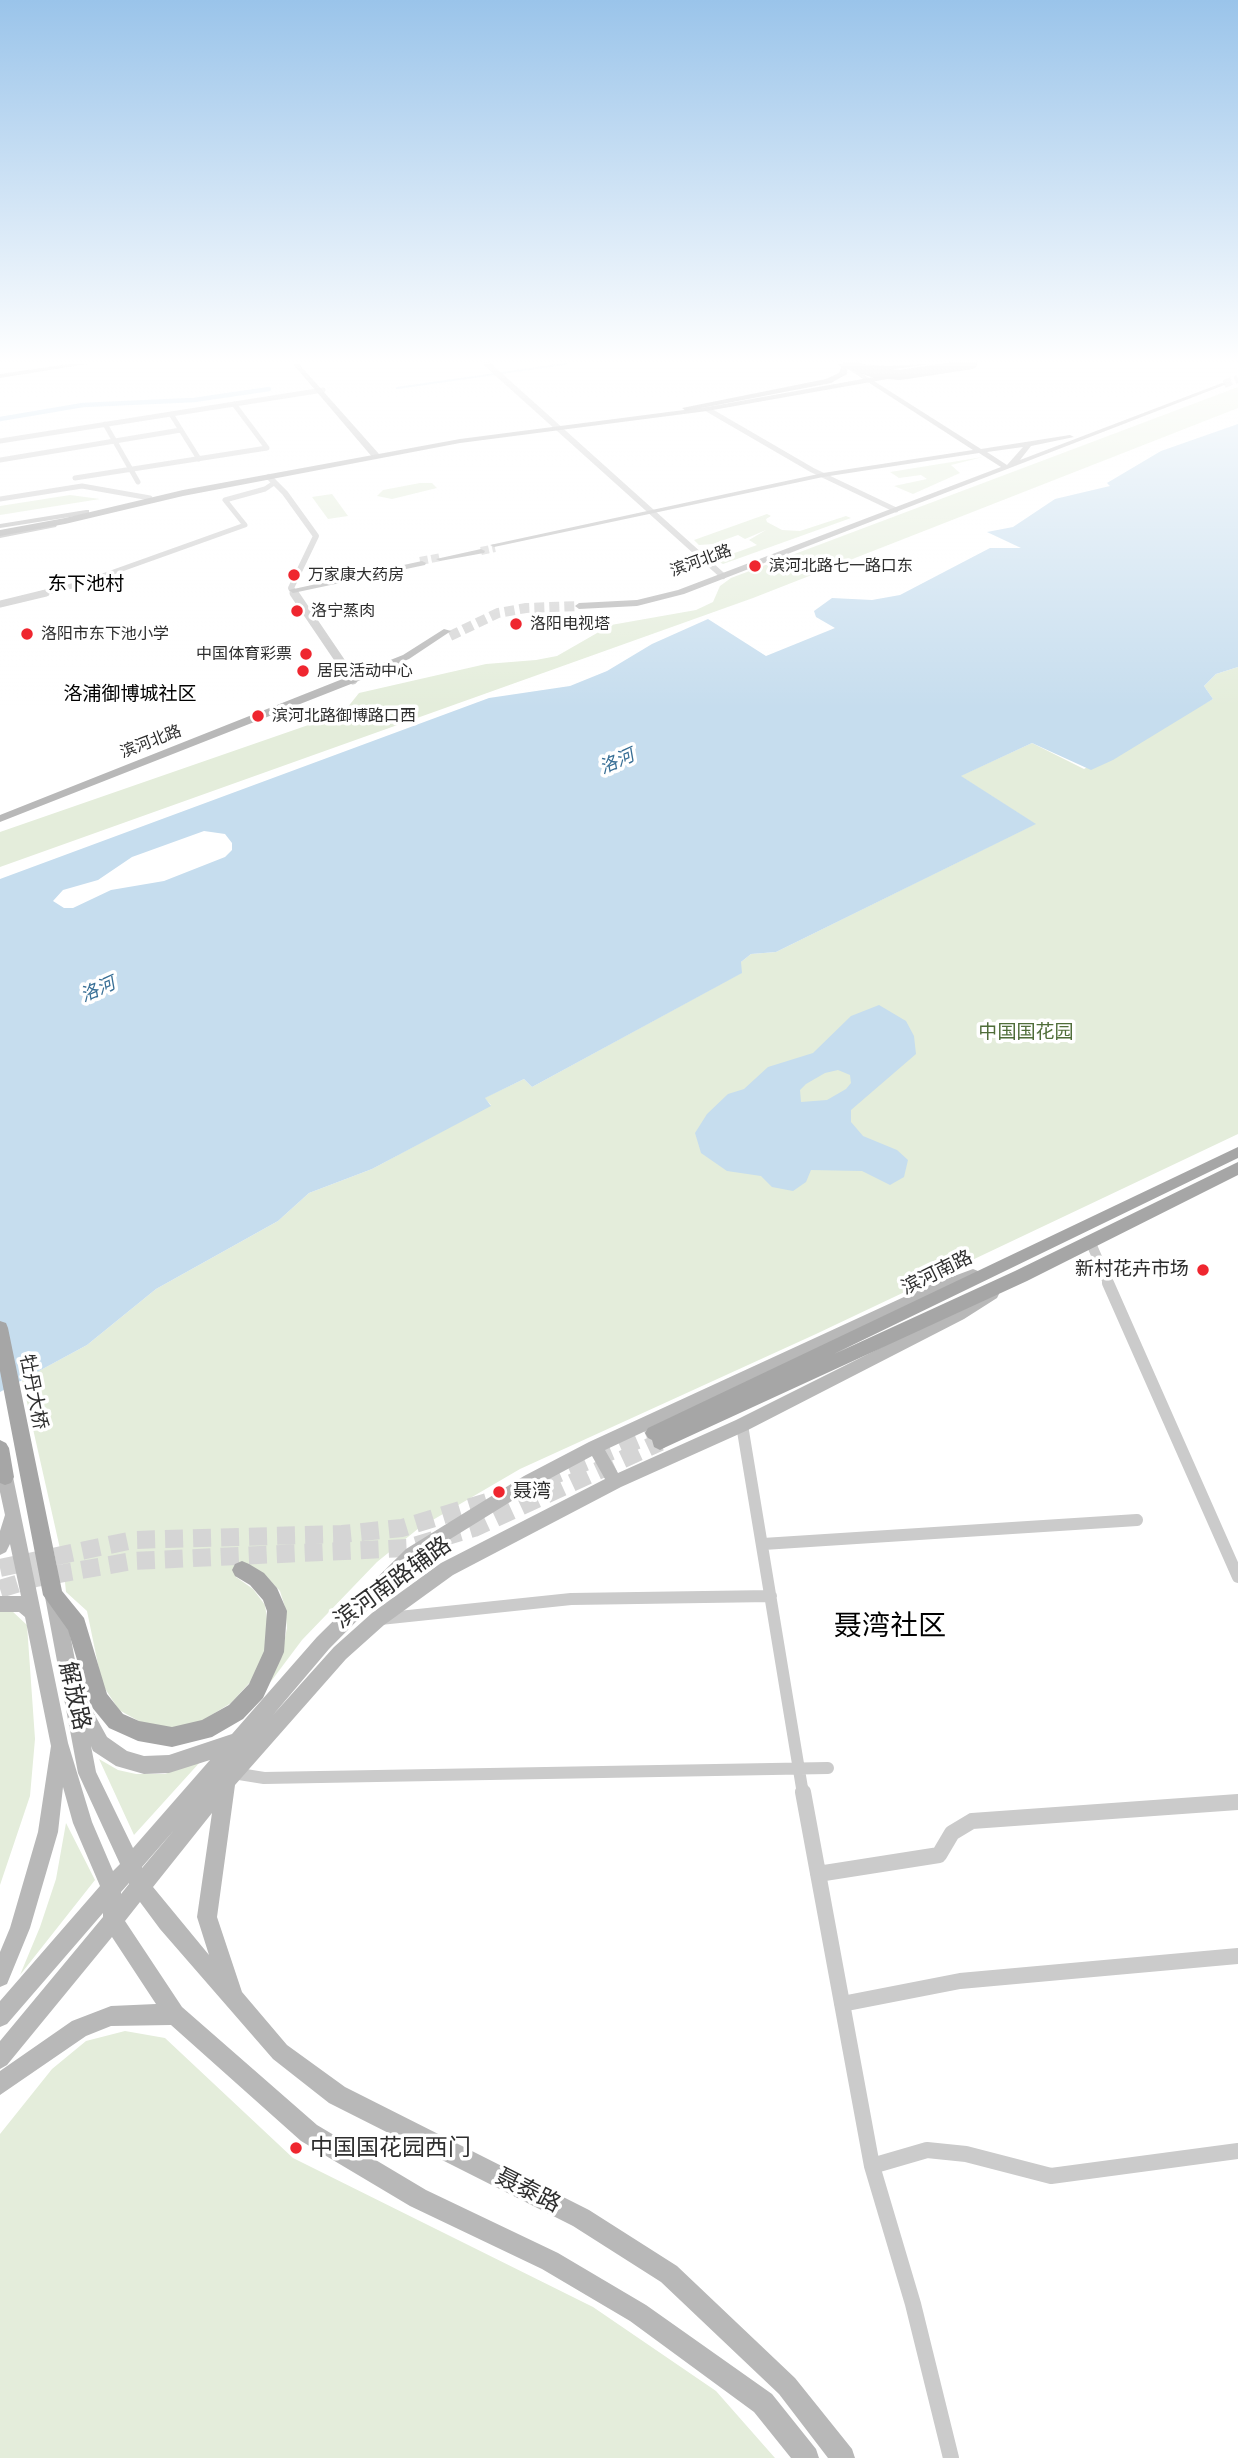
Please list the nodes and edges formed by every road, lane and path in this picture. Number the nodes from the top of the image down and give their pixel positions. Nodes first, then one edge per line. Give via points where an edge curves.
1 (136, 479) edge
2 (249, 479) edge
3 (276, 479) edge
4 (613, 479) edge
5 (812, 479) edge
6 (831, 479) edge
7 (971, 479) edge
8 (971, 479) edge
9 (271, 480) junction
10 (138, 482) dead end
11 (150, 498) junction
12 (0, 499) edge
13 (893, 509) junction
14 (651, 513) junction
15 (0, 531) edge
16 (494, 547) tunnel mouth
17 (480, 550) tunnel mouth
18 (440, 558) tunnel mouth
19 (421, 562) tunnel mouth
20 (720, 574) junction
21 (292, 589) junction
22 (576, 603) tunnel mouth
23 (0, 604) edge
24 (449, 634) tunnel mouth
25 (353, 680) junction
26 (0, 819) edge
27 (1238, 1152) edge
28 (1238, 1168) edge
29 (1090, 1241) junction
30 (1007, 1262) junction
31 (1021, 1276) junction
32 (0, 1328) edge
33 (742, 1425) junction
34 (595, 1447) junction
35 (0, 1448) edge
36 (26, 1464) joint
37 (5, 1477) joint
38 (615, 1482) junction
39 (12, 1514) junction
40 (1137, 1520) dead end
41 (763, 1544) junction
42 (0, 1547) edge
43 (242, 1570) dead end
44 (1238, 1577) edge
45 (53, 1595) junction
46 (771, 1596) junction
47 (0, 1604) edge
48 (30, 1611) junction
49 (378, 1619) junction
50 (72, 1689) junction
51 (238, 1741) junction
52 (59, 1743) junction
53 (798, 1768) junction
54 (828, 1768) dead end
55 (229, 1778) junction
56 (1238, 1802) edge
57 (130, 1864) junction
58 (818, 1874) junction
59 (141, 1887) junction
60 (111, 1888) junction
61 (113, 1920) junction
62 (1238, 1956) edge
63 (0, 1977) edge
64 (234, 2002) junction
65 (842, 2004) junction
66 (175, 2014) junction
67 (0, 2017) edge
68 (0, 2058) edge
69 (0, 2084) edge
70 (1238, 2151) edge
71 (872, 2166) junction
72 (807, 2458) edge
73 (843, 2458) edge
74 (951, 2458) edge

1 - 10 street
2 - 11 main road
3 - 9 main road
4 - 14 street
5 - 14 main road
6 - 13 street
7 - 13 main road, 滨河北路
8 - 13 main road, 滨河北路
9 - 15 main road
9 - 21 street via 316,536
9 - 23 street via 265,489 225,500 245,526 80,584
11 - 12 street via 82,486
11 - 15 main road
13 - 20 main road, 滨河北路
14 - 16 main road
14 - 20 street
17 - 18 main road
19 - 21 main road
20 - 22 main road, 滨河北路 via 637,603
21 - 25 street
24 - 25 main road, 滨河北路 via 420,657
25 - 26 main road, 滨河北路
27 - 30 main road, 滨河南路
28 - 29 main road, 滨河南路
29 - 31 main road, 滨河南路
29 - 44 street
30 - 31 main road, 滨河南路 via 657,1437
30 - 34 main road, 滨河南路辅路 via 935,1289
31 - 33 main road, 滨河南路辅路 via 959,1315
32 - 36 main road, 牡丹大桥
33 - 38 main road, 滨河南路辅路
33 - 41 street
34 - 38 main road
34 - 51 main road, 滨河南路辅路 via 412,1554 323,1643
35 - 37 main road
36 - 45 main road, 解放路
37 - 39 main road, 解放路
38 - 49 main road, 滨河南路辅路 via 447,1569
39 - 42 main road
39 - 48 main road, 解放路
40 - 41 street
41 - 46 street
43 - 45 main road via 270,1594 277,1611 269,1668 236,1712 205,1730 172,1737 138,1731 116,1721 98,1699 77,1625
45 - 50 main road, 解放路
46 - 49 street via 570,1599
46 - 53 street
47 - 48 main road via 22,1604
48 - 52 main road, 解放路
49 - 55 main road, 滨河南路辅路 via 340,1653
50 - 51 main road via 100,1744 123,1759 144,1765 169,1764
50 - 57 main road, 解放路 via 87,1773
51 - 57 main road, 滨河南路辅路
52 - 60 main road, 解放路 via 83,1823
52 - 63 main road via 48,1832
53 - 54 street
53 - 55 street
53 - 58 street
55 - 59 main road, 滨河南路辅路
55 - 64 main road via 207,1917
56 - 58 street via 972,1821 952,1833 939,1855
57 - 59 main road, 解放路
57 - 60 main road, 滨河南路辅路
58 - 65 street
59 - 61 main road, 滨河南路辅路
59 - 64 main road, 聂泰路
60 - 61 main road, 解放路
60 - 67 main road, 滨河南路辅路
61 - 66 main road
61 - 68 main road, 滨河南路辅路
62 - 65 street via 960,1981
64 - 73 main road, 聂泰路 via 280,2052 337,2095 581,2218 669,2274 787,2386
65 - 71 street
66 - 69 main road via 111,2016 79,2028
66 - 72 main road via 309,2133 418,2198 550,2261 638,2313 763,2403
70 - 71 street via 1051,2176 966,2154 927,2150
71 - 74 street via 913,2304

